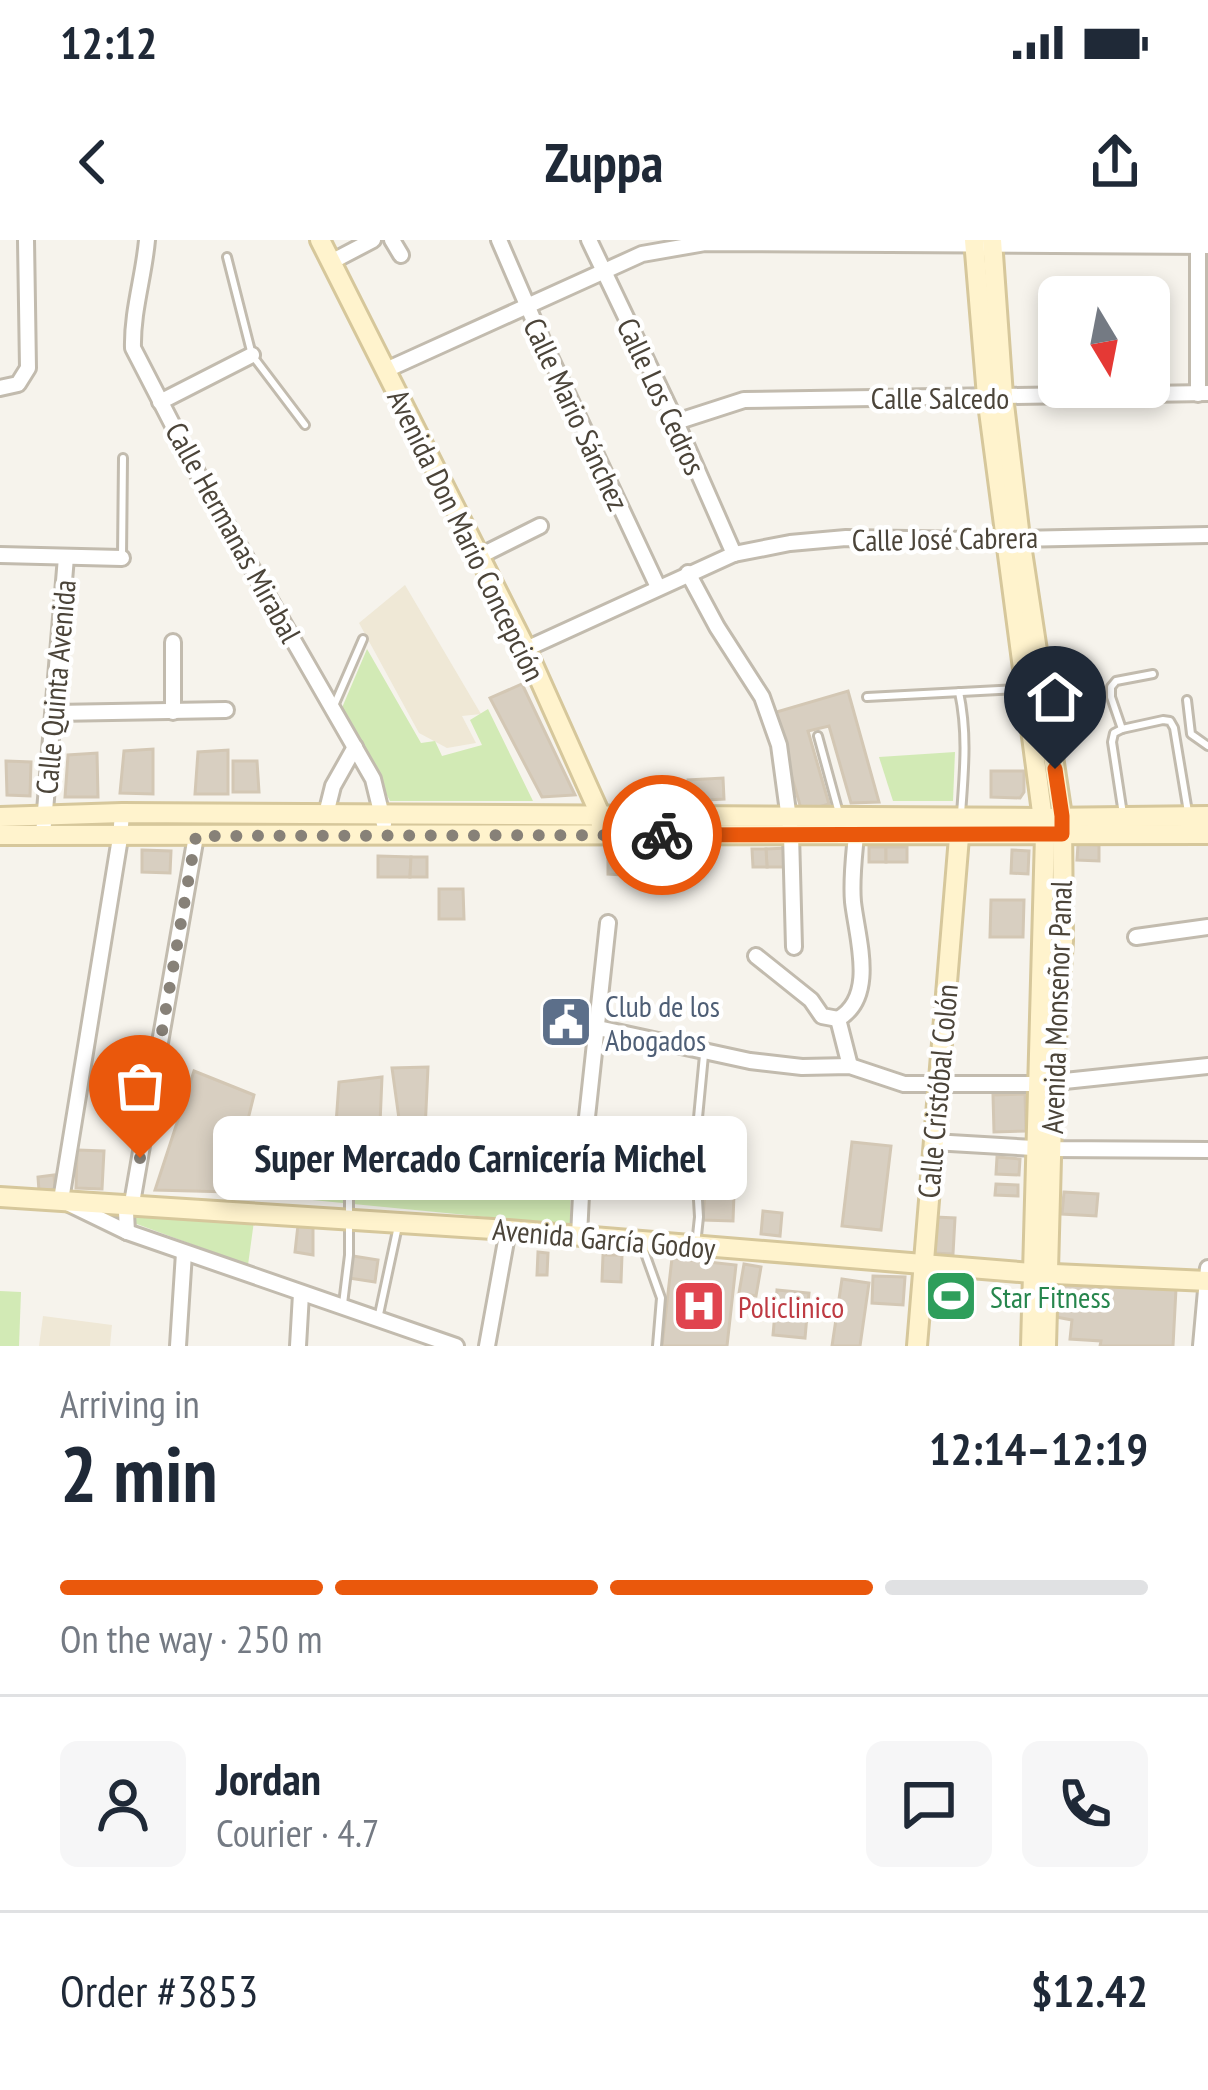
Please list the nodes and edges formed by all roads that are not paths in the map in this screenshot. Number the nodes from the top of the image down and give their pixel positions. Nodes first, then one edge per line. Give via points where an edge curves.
1 (26, 240) edge
2 (147, 240) edge
3 (320, 240) edge
4 (374, 240) edge
5 (392, 240) edge
6 (499, 240) edge
7 (589, 240) edge
8 (983, 242) edge
9 (1203, 246) edge
10 (400, 255) dead end
11 (227, 257) dead end
12 (332, 262) junction
13 (604, 272) junction
14 (527, 306) junction
15 (252, 356) junction
16 (386, 370) junction
17 (0, 388) edge
18 (1203, 393) edge
19 (995, 396) junction
20 (160, 402) junction
21 (676, 422) junction
22 (304, 425) dead end
23 (123, 458) dead end
24 (541, 526) dead end
25 (1208, 536) edge
26 (1013, 538) junction
27 (734, 554) junction
28 (0, 555) edge
29 (66, 557) junction
30 (478, 557) junction
31 (122, 558) joint
32 (688, 572) junction
33 (658, 587) junction
34 (363, 639) dead end
35 (173, 642) dead end
36 (526, 649) junction
37 (1153, 674) dead end
38 (1025, 689) junction
39 (959, 692) junction
40 (867, 697) dead end
41 (1186, 700) dead end
42 (333, 709) junction
43 (226, 710) dead end
44 (173, 712) junction
45 (55, 713) junction
46 (1122, 729) junction
47 (818, 736) dead end
48 (1208, 746) edge
49 (355, 747) junction
50 (122, 813) junction
51 (326, 814) junction
52 (383, 814) junction
53 (1123, 815) junction
54 (840, 816) junction
55 (1198, 816) edge
56 (0, 817) edge
57 (601, 825) junction
58 (790, 825) junction
59 (44, 826) junction
60 (960, 826) junction
61 (1053, 826) junction
62 (1208, 834) edge
63 (0, 835) edge
64 (121, 835) junction
65 (385, 835) junction
66 (856, 835) junction
67 (196, 836) junction
68 (608, 923) dead end
69 (1208, 927) edge
70 (1136, 937) dead end
71 (794, 947) dead end
72 (756, 956) dead end
73 (838, 1019) junction
74 (598, 1028) junction
75 (704, 1051) junction
76 (850, 1066) junction
77 (1208, 1066) edge
78 (1045, 1084) junction
79 (937, 1085) junction
80 (933, 1142) junction
81 (349, 1143) dead end
82 (1042, 1148) junction
83 (1208, 1150) edge
84 (0, 1197) edge
85 (62, 1200) junction
86 (132, 1204) junction
87 (348, 1219) junction
88 (399, 1222) junction
89 (508, 1230) junction
90 (127, 1232) junction
91 (578, 1236) junction
92 (641, 1241) junction
93 (696, 1246) junction
94 (184, 1253) junction
95 (924, 1265) junction
96 (1208, 1268) edge
97 (1040, 1274) junction
98 (1208, 1281) edge
99 (301, 1294) junction
100 (343, 1308) junction
101 (378, 1320) junction
102 (451, 1345) edge
103 (178, 1346) edge
104 (298, 1346) edge
105 (487, 1346) edge
106 (657, 1346) edge
107 (917, 1346) edge
108 (1031, 1346) edge
109 (1046, 1346) edge
110 (1201, 1346) edge

1 - 17 street via 28,368 18,384
2 - 20 street, Calle Hermanas Mirabal via 133,348
3 - 12 main road, Avenida Don Mario Concepción
4 - 12 street
5 - 10 street
6 - 14 street, Calle Mario Sánchez
7 - 13 street, Calle Los Cedros
8 - 9 street
8 - 13 street via 705,243 642,254
8 - 19 main road, Avenida Monseñor Panal
9 - 18 street
11 - 15 lane
12 - 16 main road, Avenida Don Mario Concepción
13 - 14 street
13 - 21 street, Calle Los Cedros
14 - 16 street
14 - 33 street, Calle Mario Sánchez
15 - 20 street
15 - 22 lane
16 - 30 main road, Avenida Don Mario Concepción
18 - 19 street, Calle Salcedo
19 - 21 street, Calle Salcedo via 744,400
19 - 26 main road, Avenida Monseñor Panal
20 - 42 street, Calle Hermanas Mirabal
21 - 27 street, Calle Los Cedros
23 - 31 lane
24 - 30 street
25 - 26 street, Calle José Cabrera
26 - 27 street, Calle José Cabrera via 846,538
26 - 38 main road, Avenida Monseñor Panal
26 - 61 main road, Avenida Monseñor Panal
27 - 32 street, Calle José Cabrera
28 - 29 street
29 - 31 street
29 - 45 street, Calle Quinta Avenida
30 - 36 main road, Avenida Don Mario Concepción
32 - 33 street, Calle José Cabrera
32 - 58 street via 762,697 779,745
33 - 36 street, Calle José Cabrera
34 - 42 lane
35 - 44 street
36 - 57 main road, Avenida Don Mario Concepción
37 - 46 lane via 1111,687
38 - 39 lane
38 - 61 main road, Avenida Monseñor Panal
39 - 40 lane
39 - 60 lane via 966,753
41 - 48 lane via 1192,734
42 - 49 street, Calle Hermanas Mirabal
43 - 44 street
44 - 45 street
45 - 59 street, Calle Quinta Avenida
46 - 53 lane via 1112,742
46 - 55 lane via 1170,721
47 - 54 lane
49 - 51 street
49 - 52 street, Calle Hermanas Mirabal
50 - 51 main road
50 - 59 main road
50 - 64 street
51 - 52 main road
52 - 57 main road
52 - 65 street, Calle Hermanas Mirabal
53 - 55 main road
53 - 61 main road
54 - 58 main road
54 - 60 main road
56 - 59 main road
57 - 58 main road
57 - 65 main road
58 - 66 main road
58 - 71 street
59 - 63 main road
59 - 64 main road
60 - 61 main road
60 - 66 main road
60 - 79 main road, Calle Cristóbal Colón
61 - 62 main road
61 - 78 main road, Avenida Monseñor Panal
64 - 67 main road
64 - 85 street
65 - 67 main road
66 - 73 street via 861,976 853,1005
67 - 86 street
68 - 74 street
69 - 70 street
72 - 73 street via 822,1016
73 - 76 street
74 - 75 street
74 - 91 street
75 - 76 street via 789,1066
75 - 93 lane
76 - 79 street via 904,1084
77 - 78 street
78 - 79 street
78 - 82 main road, Avenida Monseñor Panal
79 - 80 main road, Calle Cristóbal Colón
80 - 82 street
80 - 95 main road, Calle Cristóbal Colón
81 - 87 lane
82 - 83 street
82 - 97 main road, Avenida Monseñor Panal
84 - 85 main road, Avenida García Godoy
85 - 86 main road, Avenida García Godoy
85 - 90 street
86 - 87 main road, Avenida García Godoy
86 - 90 street
87 - 88 main road, Avenida García Godoy
87 - 100 lane
88 - 89 main road, Avenida García Godoy
88 - 101 lane
89 - 91 main road, Avenida García Godoy
89 - 105 street
90 - 94 street
91 - 92 main road, Avenida García Godoy
92 - 93 main road, Avenida García Godoy
92 - 106 lane via 662,1298
93 - 95 main road, Avenida García Godoy
94 - 99 street
94 - 103 street
95 - 97 main road, Avenida García Godoy
95 - 107 main road, Calle Cristóbal Colón
96 - 98 street
97 - 98 main road, Avenida García Godoy
97 - 108 main road, Avenida Monseñor Panal
97 - 109 main road, Avenida Monseñor Panal
98 - 110 street
99 - 100 street
99 - 104 street
100 - 101 street
101 - 102 street

